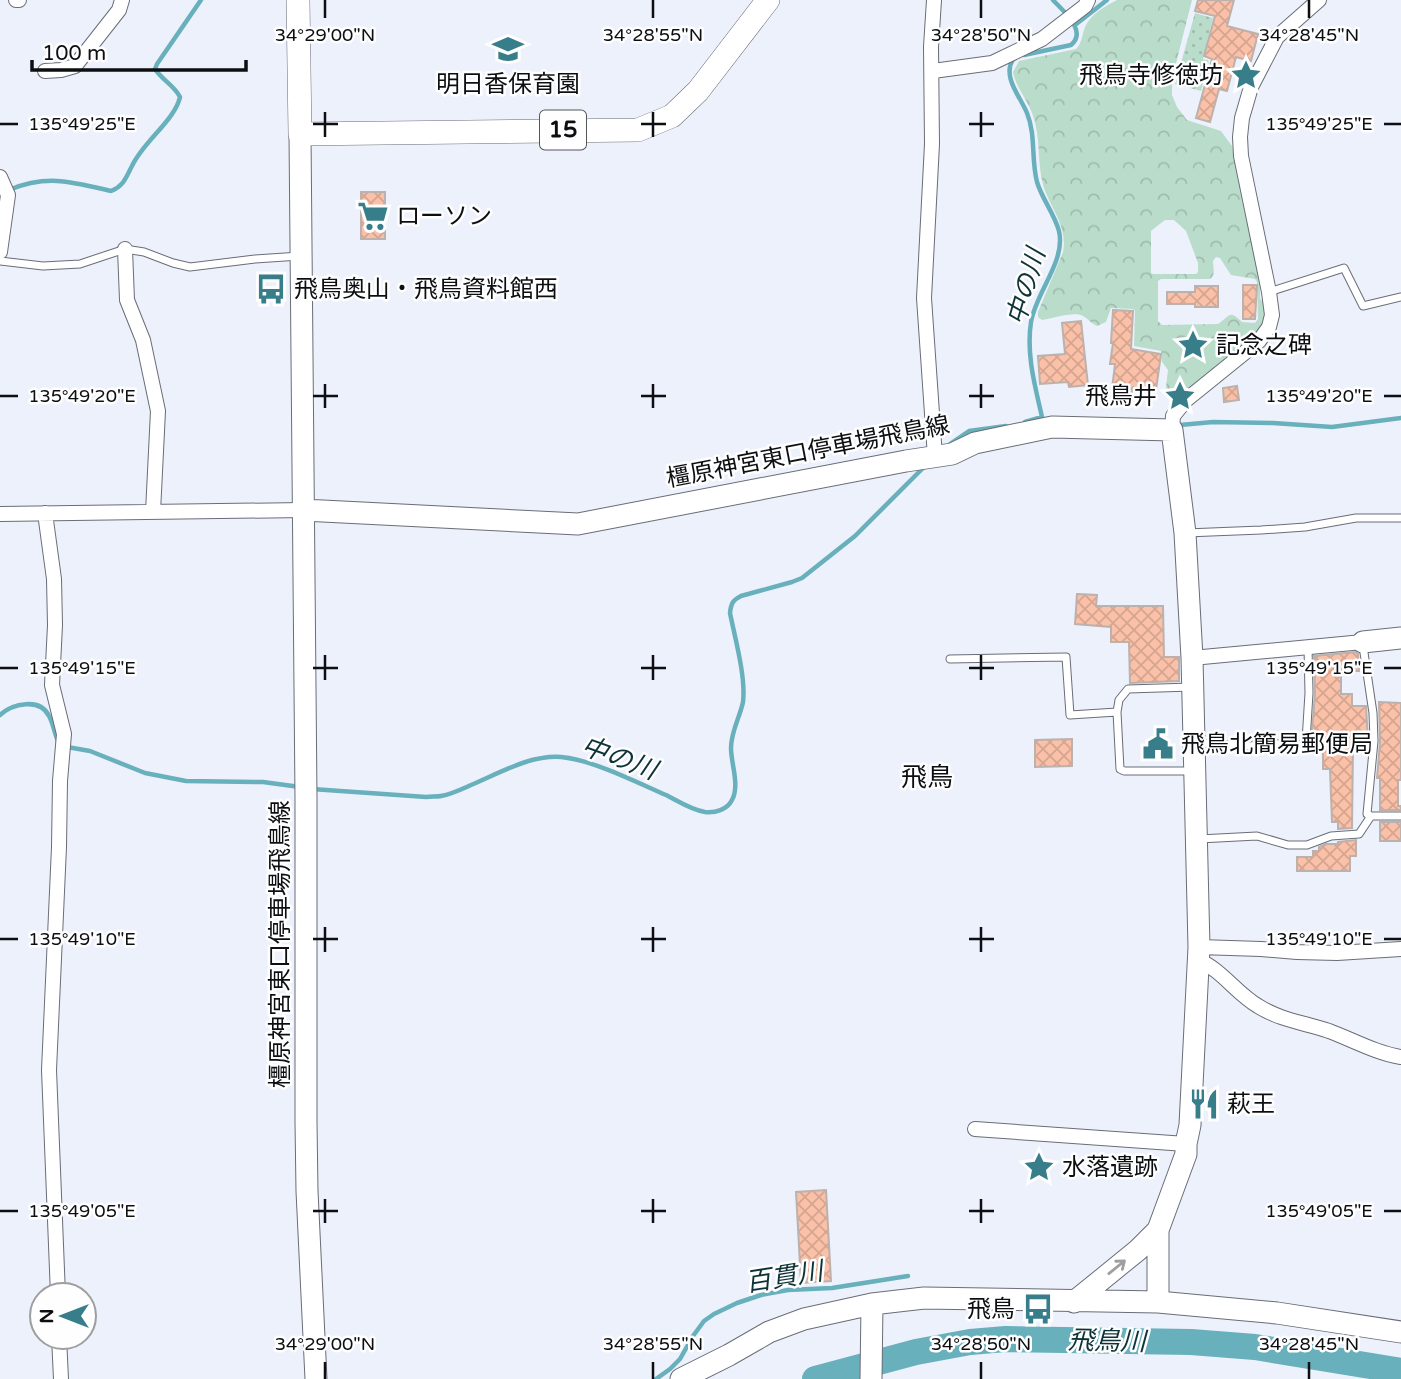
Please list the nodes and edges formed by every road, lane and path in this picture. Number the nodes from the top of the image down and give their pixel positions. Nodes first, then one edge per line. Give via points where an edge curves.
1 (122, 0) edge
2 (298, 0) edge
3 (768, 0) edge
4 (934, 0) edge
5 (1088, 0) edge
6 (1319, 0) edge
7 (45, 71) dead end
8 (933, 71) junction
9 (300, 134) junction
10 (4, 186) edge
11 (125, 248) junction
12 (0, 253) edge
13 (301, 256) junction
14 (0, 261) edge
15 (1269, 292) junction
16 (1401, 297) edge
17 (1172, 430) junction
18 (934, 457) junction
19 (303, 510) junction
20 (153, 512) junction
21 (45, 513) junction
22 (0, 514) edge
23 (1401, 518) edge
24 (1185, 533) junction
25 (1401, 638) edge
26 (1363, 642) junction
27 (1307, 647) junction
28 (1192, 657) junction
29 (950, 659) dead end
30 (1192, 687) junction
31 (1117, 712) junction
32 (1194, 743) junction
33 (1194, 771) junction
34 (1371, 816) junction
35 (1401, 816) edge
36 (1195, 840) junction
37 (1401, 948) edge
38 (1198, 953) junction
39 (1401, 1057) edge
40 (975, 1129) dead end
41 (1186, 1144) junction
42 (1157, 1230) junction
43 (57, 1281) edge
44 (1074, 1302) junction
45 (1158, 1302) junction
46 (872, 1304) junction
47 (1401, 1332) edge
48 (60, 1351) edge
49 (61, 1379) edge
50 (316, 1379) edge
51 (681, 1379) edge
52 (871, 1379) edge

1 - 7 street via 75,66
2 - 9 main road
3 - 9 main road, 15 via 698,91 672,116 638,130
4 - 8 street
5 - 8 street via 1042,39 992,63
6 - 15 street via 1277,37 1251,87 1242,118 1241,156
8 - 18 street via 924,298
9 - 13 main road, 橿原神宮東口停車場飛鳥線
10 - 12 street
11 - 13 lane via 190,267
11 - 14 lane via 79,264
11 - 20 street via 127,300 143,340 158,411
13 - 19 main road, 橿原神宮東口停車場飛鳥線
15 - 16 lane via 1344,268 1363,306
15 - 17 street via 1269,327 1259,341 1186,400 1173,416
17 - 18 main road, 橿原神宮東口停車場飛鳥線 via 1052,427
17 - 24 main road
18 - 19 main road, 橿原神宮東口停車場飛鳥線 via 578,524
19 - 20 street
19 - 50 main road, 橿原神宮東口停車場飛鳥線 via 307,1191
20 - 21 street
21 - 22 street
21 - 43 street via 54,579 52,685 64,734 49,1070
23 - 24 lane
24 - 28 main road
25 - 26 main road
26 - 27 street
26 - 34 lane via 1373,713 1367,806
27 - 28 street
27 - 32 lane via 1306,741 1301,745 1252,746
28 - 30 main road
29 - 31 lane via 1066,657 1070,715
30 - 31 lane via 1128,689
30 - 32 main road
31 - 33 lane via 1120,769
32 - 33 main road
33 - 36 main road
34 - 35 lane
34 - 36 lane via 1359,834 1331,835 1307,845 1257,836
36 - 38 main road
37 - 38 street
38 - 39 street via 1265,1010
38 - 41 main road
40 - 41 street
41 - 42 main road
44 -> 42 main road
42 - 45 main road
44 - 45 main road
44 - 46 main road via 924,1298
45 - 47 main road via 1277,1313
46 - 51 main road via 769,1332
46 - 52 main road
48 - 49 street

